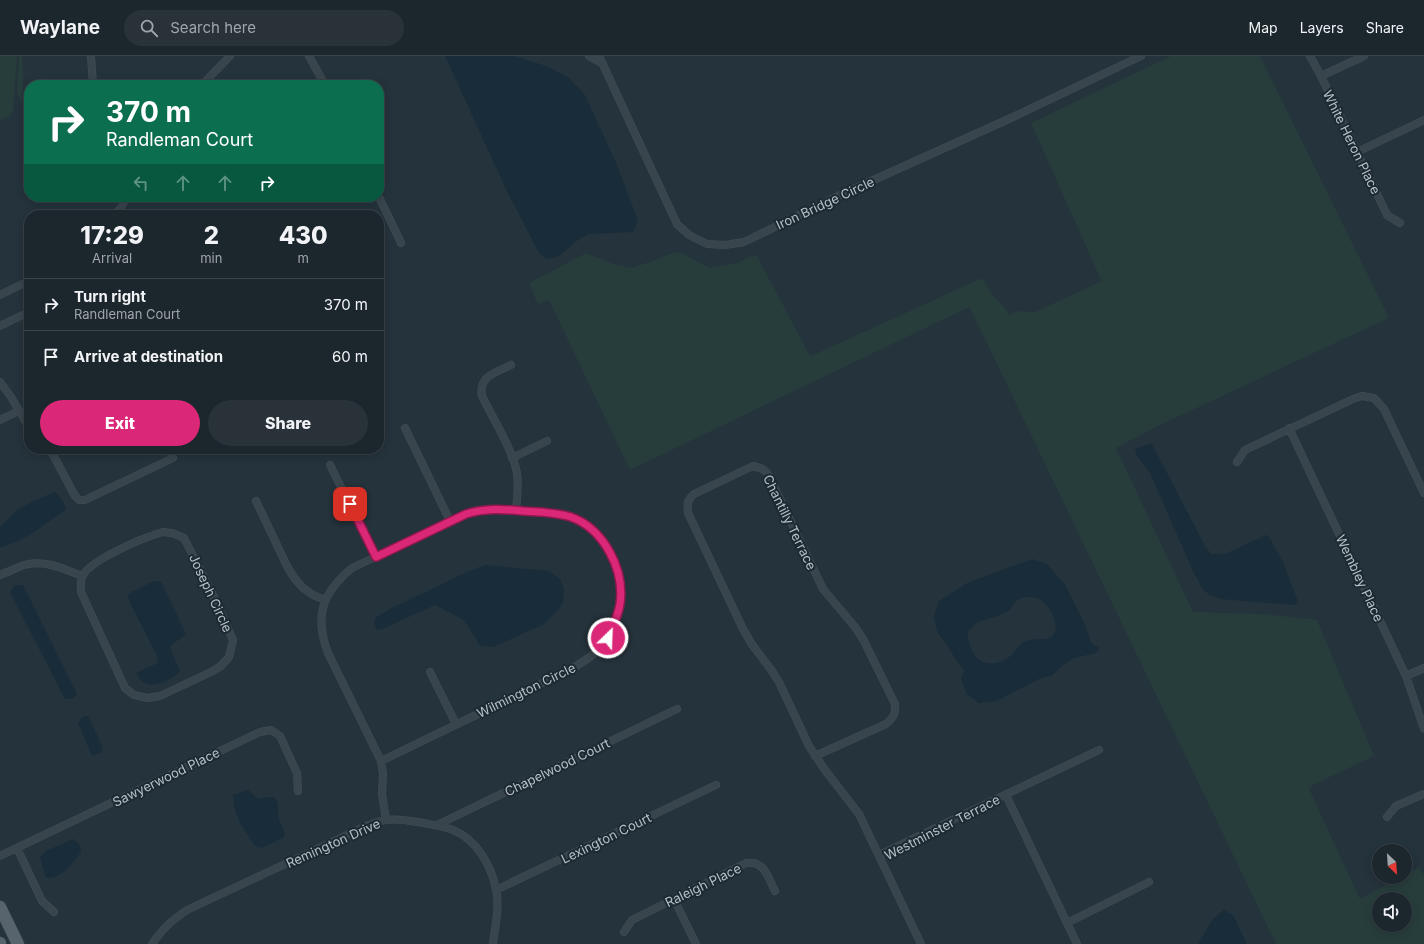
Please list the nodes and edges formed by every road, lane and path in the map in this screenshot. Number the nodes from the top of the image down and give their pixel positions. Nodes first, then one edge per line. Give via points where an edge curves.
1 (91, 56) edge
2 (230, 56) edge
3 (309, 56) edge
4 (589, 56) edge
5 (599, 56) edge
6 (1141, 56) edge
7 (1310, 56) edge
8 (1364, 56) edge
9 (603, 64) junction
10 (1321, 76) junction
11 (93, 80) edge
12 (207, 80) edge
13 (321, 80) edge
14 (1424, 120) edge
15 (1357, 152) junction
16 (381, 202) edge
17 (1400, 223) dead end
18 (401, 243) dead end
19 (24, 283) edge
20 (0, 295) edge
21 (24, 314) edge
22 (0, 326) edge
23 (511, 365) dead end
24 (0, 382) edge
25 (20, 411) junction
26 (24, 418) edge
27 (0, 420) edge
28 (405, 428) dead end
29 (1289, 428) junction
30 (548, 441) dead end
31 (53, 454) edge
32 (171, 454) edge
33 (512, 458) junction
34 (1237, 462) dead end
35 (330, 465) dead end
36 (1424, 493) edge
37 (256, 502) dead end
38 (516, 510) junction
39 (450, 521) junction
40 (376, 557) junction
41 (0, 575) edge
42 (82, 576) junction
43 (325, 600) junction
44 (1424, 668) edge
45 (430, 672) dead end
46 (1406, 676) junction
47 (677, 709) dead end
48 (456, 724) junction
49 (1424, 729) edge
50 (1100, 750) dead end
51 (815, 756) junction
52 (381, 760) junction
53 (716, 785) dead end
54 (298, 791) dead end
55 (1424, 794) edge
56 (1006, 795) junction
57 (1387, 817) dead end
58 (386, 820) junction
59 (437, 826) junction
60 (17, 848) junction
61 (879, 855) junction
62 (0, 856) edge
63 (1149, 882) dead end
64 (496, 890) junction
65 (775, 891) dead end
66 (674, 899) junction
67 (0, 907) edge
68 (54, 912) dead end
69 (0, 919) edge
70 (1067, 923) junction
71 (624, 932) dead end
72 (17, 942) edge
73 (152, 944) edge
74 (493, 944) edge
75 (696, 944) edge
76 (921, 944) edge
77 (1077, 944) edge

1 - 11 street
2 - 12 street
3 - 13 street
4 - 9 street
5 - 9 street, Iron Bridge Circle
6 - 9 street, Iron Bridge Circle via 744,242 725,245 707,244 689,235 677,224
7 - 10 street, White Heron Place
8 - 10 street
10 - 15 street, White Heron Place
14 - 15 street
15 - 17 street, White Heron Place via 1387,216
16 - 18 street
19 - 20 street
21 - 22 street
23 - 33 street via 487,377 480,389
24 - 25 street
25 - 26 street
25 - 27 street
28 - 39 street
29 - 34 street via 1245,450
29 - 36 street via 1362,396 1374,398 1384,409
29 - 46 street, Wembley Place
30 - 33 street
31 - 32 street via 75,496 79,500 85,500 173,458
33 - 38 street via 517,473
35 - 40 street
37 - 43 street via 288,568 303,588
38 - 39 street, Wilmington Circle via 478,510
38 - 48 street, Wilmington Circle via 555,513 572,518 589,527 601,539 613,557 618,573 621,590 616,619 608,638 599,650 587,659
39 - 40 street, Wilmington Circle
40 - 43 street, Wilmington Circle via 352,568 340,577
41 - 42 street via 24,565 38,564 51,565
42 - 42 street, Joseph Circle via 80,592 125,688 134,695 148,698 160,696 211,672 229,657 233,640 184,538 163,532 153,535 95,563
43 - 52 street, Wilmington Circle via 321,613 322,638
44 - 46 street
45 - 48 street
46 - 49 street, Wembley Place
47 - 59 street, Chapelwood Court
48 - 52 street, Wilmington Circle
50 - 56 street
51 - 51 street, Chantilly Terrace via 779,682 743,629 688,513 687,504 694,494 753,466 766,471 769,476 823,589 863,639 895,704 895,712 886,724
51 - 61 street, Chantilly Terrace via 859,814
52 - 58 street, Wilmington Circle
53 - 64 street, Lexington Court
54 - 60 street, Sawyerwood Place via 297,774 280,736 271,730 260,732
55 - 57 street via 1396,806
56 - 61 street, Westminster Terrace
56 - 70 street, Westminster Terrace
58 - 59 street, Remington Drive via 402,819
58 - 73 street, Remington Drive via 366,826 187,910 170,921
59 - 64 street, Remington Drive via 453,830 479,849 492,875
60 - 62 street, Sawyerwood Place
60 - 68 street via 42,901
61 - 76 street, Westminster Terrace
63 - 70 street
64 - 74 street, Remington Drive via 498,904
65 - 66 street, Raleigh Place via 763,868 752,862
66 - 71 street, Raleigh Place via 632,920
66 - 75 street
67 - 72 main road
69 - 72 main road
70 - 77 street, Westminster Terrace

